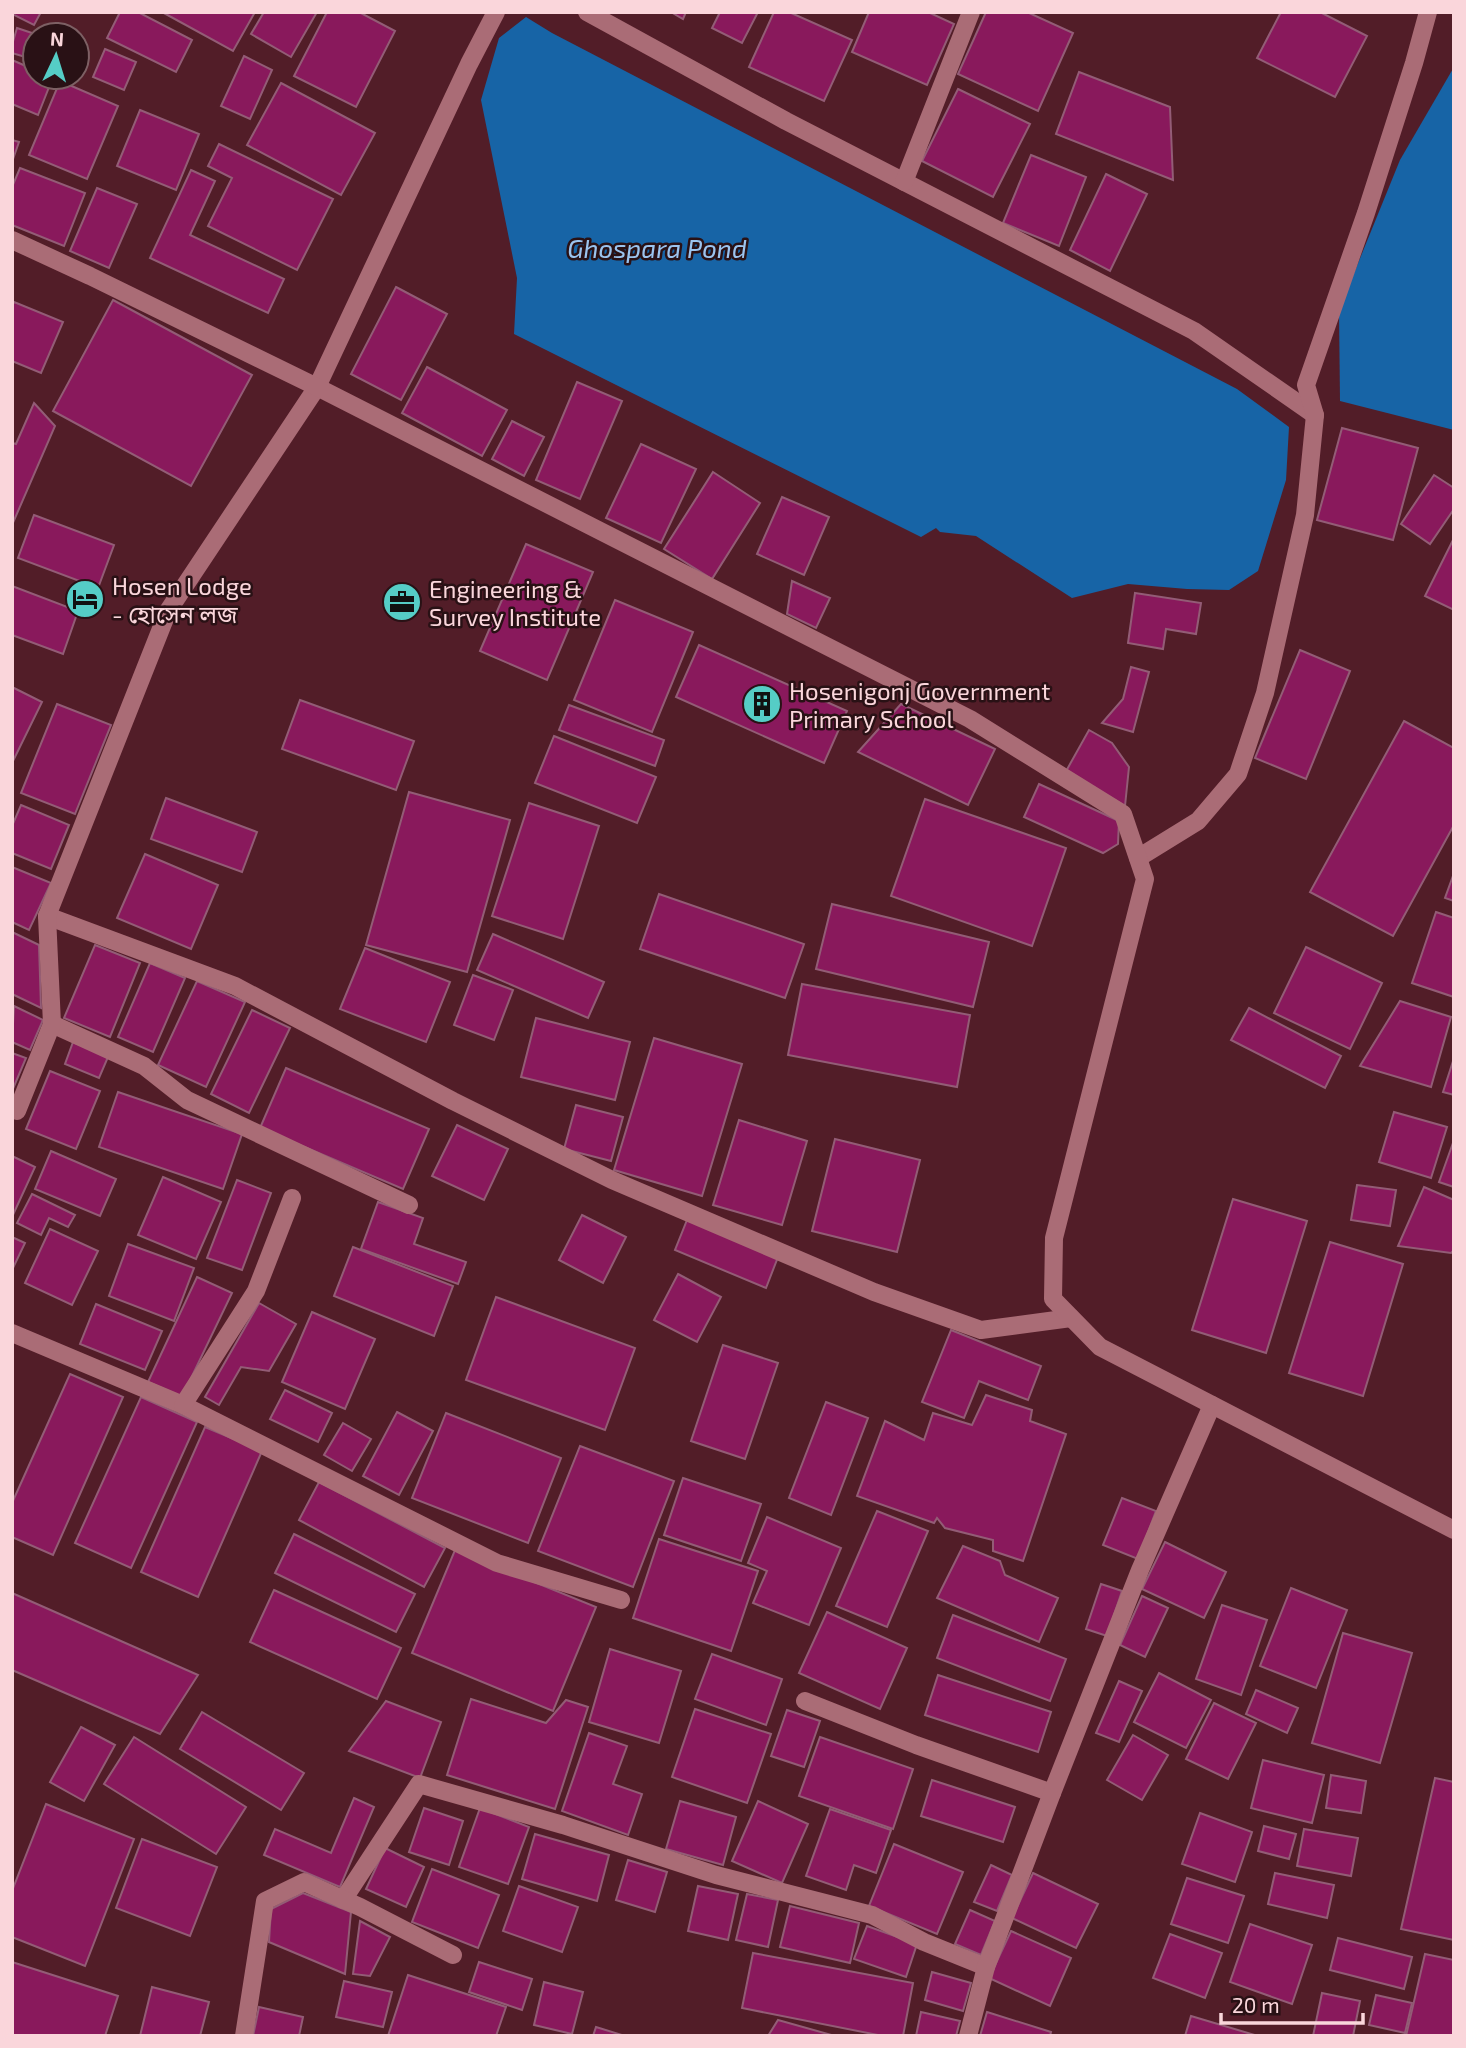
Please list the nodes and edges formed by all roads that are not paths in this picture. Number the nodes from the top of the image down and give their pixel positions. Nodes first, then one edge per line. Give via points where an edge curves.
1 (496, 12) edge
2 (587, 12) edge
3 (971, 12) edge
4 (1428, 12) edge
5 (904, 182) junction
6 (12, 240) edge
7 (317, 387) junction
8 (1315, 415) junction
9 (1138, 858) junction
10 (47, 916) junction
11 (52, 1024) junction
12 (17, 1111) dead end
13 (292, 1198) dead end
14 (409, 1205) dead end
15 (1071, 1318) junction
16 (12, 1333) edge
17 (183, 1405) junction
18 (1212, 1405) junction
19 (1454, 1530) edge
20 (621, 1600) dead end
21 (805, 1701) dead end
22 (1052, 1793) junction
23 (343, 1899) junction
24 (453, 1955) dead end
25 (986, 1966) junction
26 (244, 2036) edge
27 (968, 2036) edge

1 - 7 street
2 - 5 street
3 - 5 street
4 - 8 street via 1366,213 1306,385
5 - 8 street via 1194,331
6 - 7 street
7 - 9 street via 970,719 1123,814
7 - 10 street via 168,611
8 - 9 street via 1305,515 1265,693 1238,774 1198,821
9 - 15 street via 1145,879 1054,1238 1053,1299
10 - 11 street
10 - 15 street via 235,986 612,1180 874,1292 981,1330
11 - 12 street
11 - 14 street via 144,1066 187,1100
13 - 17 street via 256,1291
15 - 18 street via 1100,1347
16 - 17 street
17 - 20 street via 497,1563
18 - 19 street
18 - 22 street via 1140,1570
21 - 22 street
22 - 25 street
23 - 24 street
23 - 25 street via 419,1784 716,1875 872,1915
23 - 26 street via 303,1882 265,1901
25 - 27 street

